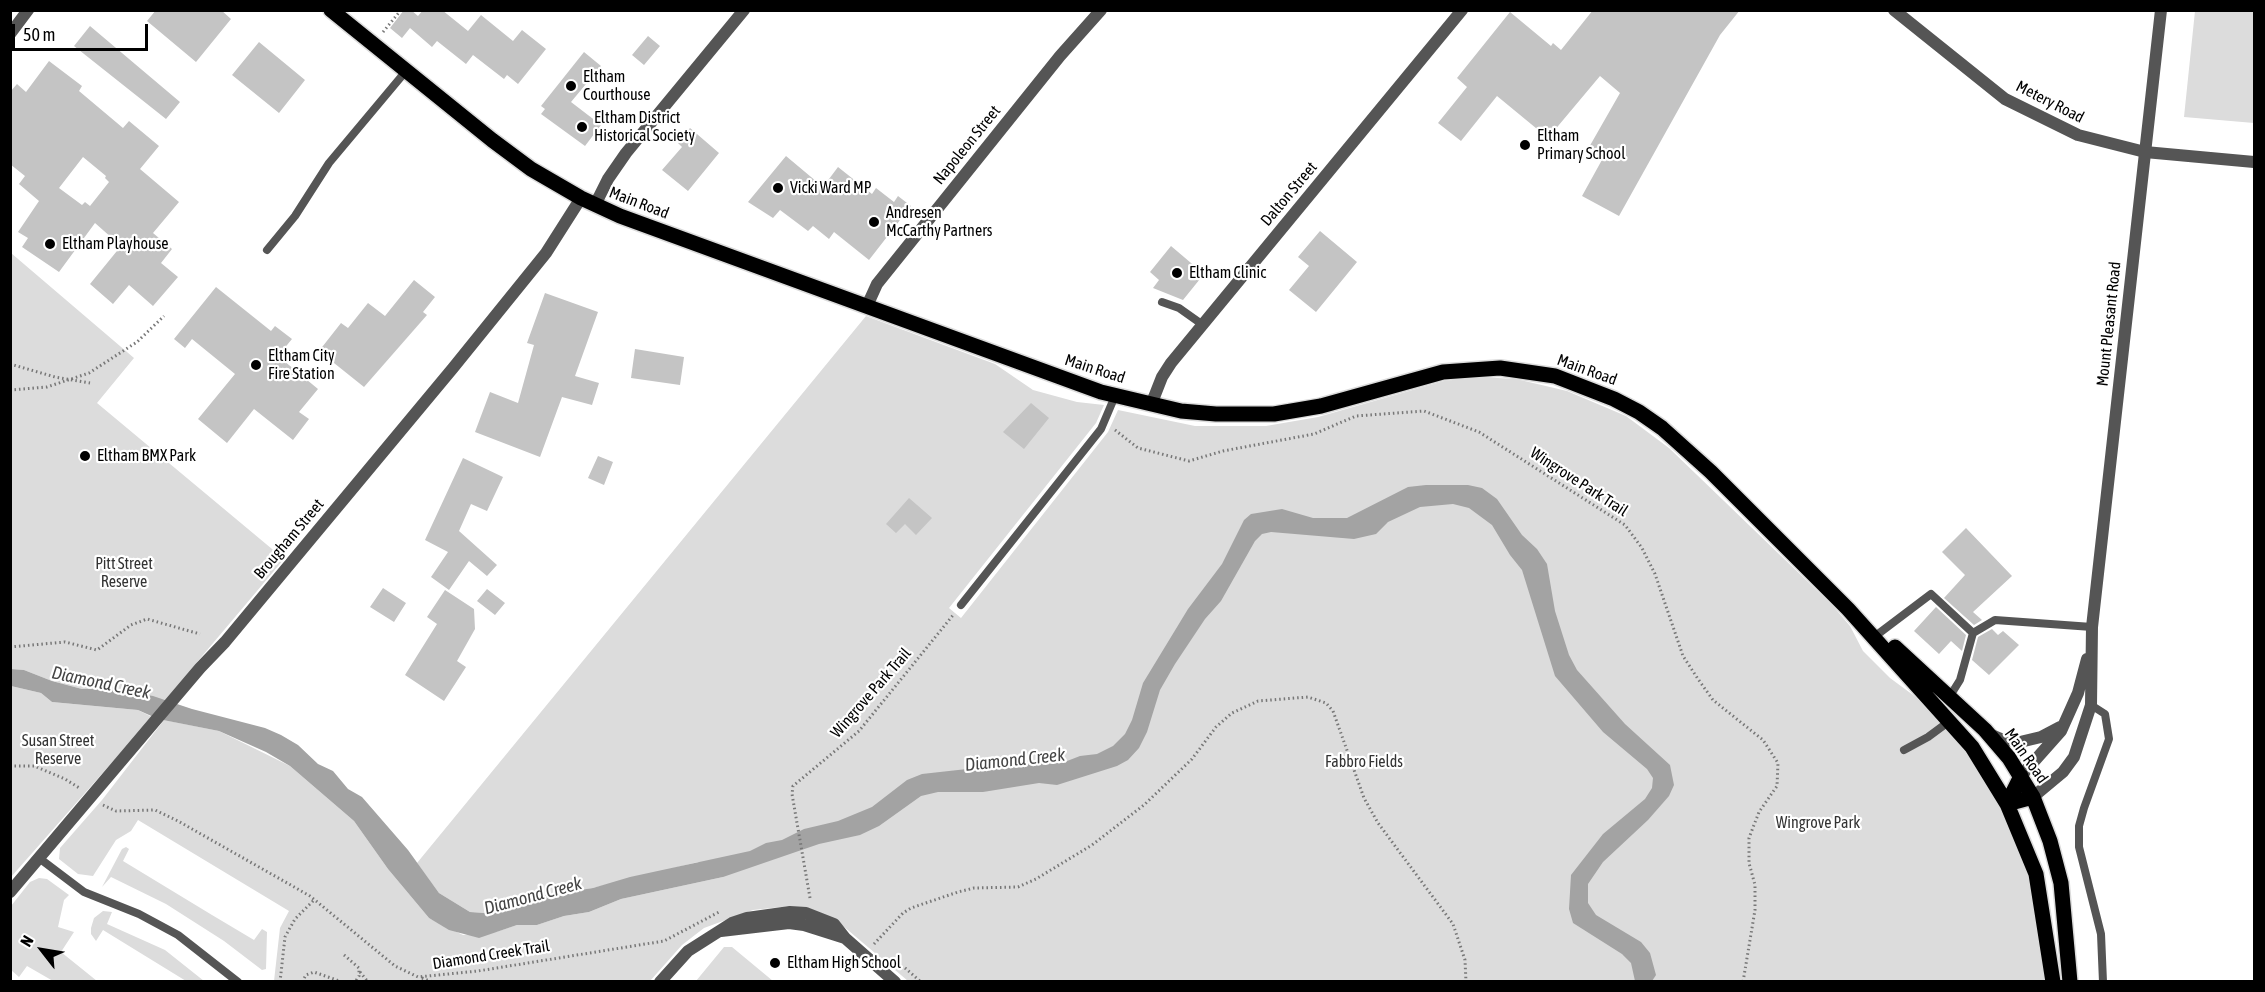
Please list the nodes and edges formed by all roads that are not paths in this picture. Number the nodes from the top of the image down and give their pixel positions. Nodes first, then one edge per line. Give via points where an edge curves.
1 (331, 10) edge
2 (744, 10) edge
3 (1101, 10) edge
4 (1462, 10) edge
5 (1894, 10) edge
6 (2161, 10) edge
7 (21, 14) edge
8 (10, 33) edge
9 (406, 72) junction
10 (2145, 152) junction
11 (2254, 162) edge
12 (581, 198) junction
13 (595, 205) junction
14 (267, 250) dead end
15 (1162, 302) dead end
16 (867, 306) junction
17 (1203, 325) junction
18 (1115, 396) junction
19 (1151, 405) junction
20 (961, 605) road end
21 (2092, 627) junction
22 (1973, 633) junction
23 (1876, 636) junction
24 (2091, 640) junction
25 (1950, 696) junction
26 (2091, 705) junction
27 (1951, 720) junction
28 (2064, 725) junction
29 (1985, 730) junction
30 (2056, 737) junction
31 (1904, 750) dead end
32 (2021, 776) junction
33 (2033, 797) junction
34 (2007, 804) junction
35 (39, 858) junction
36 (10, 892) edge
37 (238, 981) edge
38 (660, 981) edge
39 (896, 981) edge
40 (2053, 981) edge
41 (2070, 981) edge
42 (2103, 981) edge

1 - 9 main road, Main Road
2 - 13 street via 626,153
3 - 16 street, Napoleon Street via 885,275
4 - 17 street, Dalton Street
5 - 10 street, Metery Road via 2005,99 2078,135
6 - 10 street, Mount Pleasant Road
7 - 8 street
9 - 12 main road, Main Road via 531,169
9 - 14 lane via 329,163 295,216
10 - 11 street, Metery Road
10 - 21 street, Mount Pleasant Road
12 - 13 main road, Main Road
12 - 35 street, Brougham Street via 558,236 468,350
13 - 16 main road, Main Road
15 - 17 lane via 1179,308
16 - 18 main road, Main Road
17 - 19 street, Dalton Street via 1161,377
18 - 19 main road, Main Road
18 - 20 lane via 1107,420
19 - 23 main road, Main Road via 1216,414 1274,414 1321,406 1443,372 1500,368 1555,376 1614,399 1662,428
21 - 22 lane via 1995,620
21 - 24 street, Mount Pleasant Road
22 - 23 lane via 1931,594
22 - 25 lane via 1960,680
23 - 25 main road, Main Road
23 - 27 main road, Main Road
24 - 26 street, Mount Pleasant Road
24 - 28 street, Mount Pleasant Road via 2078,693
25 - 27 main road
25 - 29 main road, Main Road
26 - 30 street
26 - 33 street, Mount Pleasant Road via 2074,757 2063,772
26 - 42 lane via 2105,714 2109,739 2084,808 2079,847 2101,934
27 - 31 lane
27 - 34 main road, Main Road
28 - 29 street via 2020,742 2001,739
28 - 30 street, Mount Pleasant Road
29 - 32 main road, Main Road
30 - 32 street, Mount Pleasant Road
32 - 33 main road, Main Road
32 - 34 main road
33 - 34 main road
33 - 41 main road, Main Road via 2059,873
34 - 40 main road, Main Road via 2036,874
35 - 36 street, Brougham Street
35 - 37 lane via 94,896 140,914 178,935
38 - 39 street via 688,951 721,930 806,913 838,928

